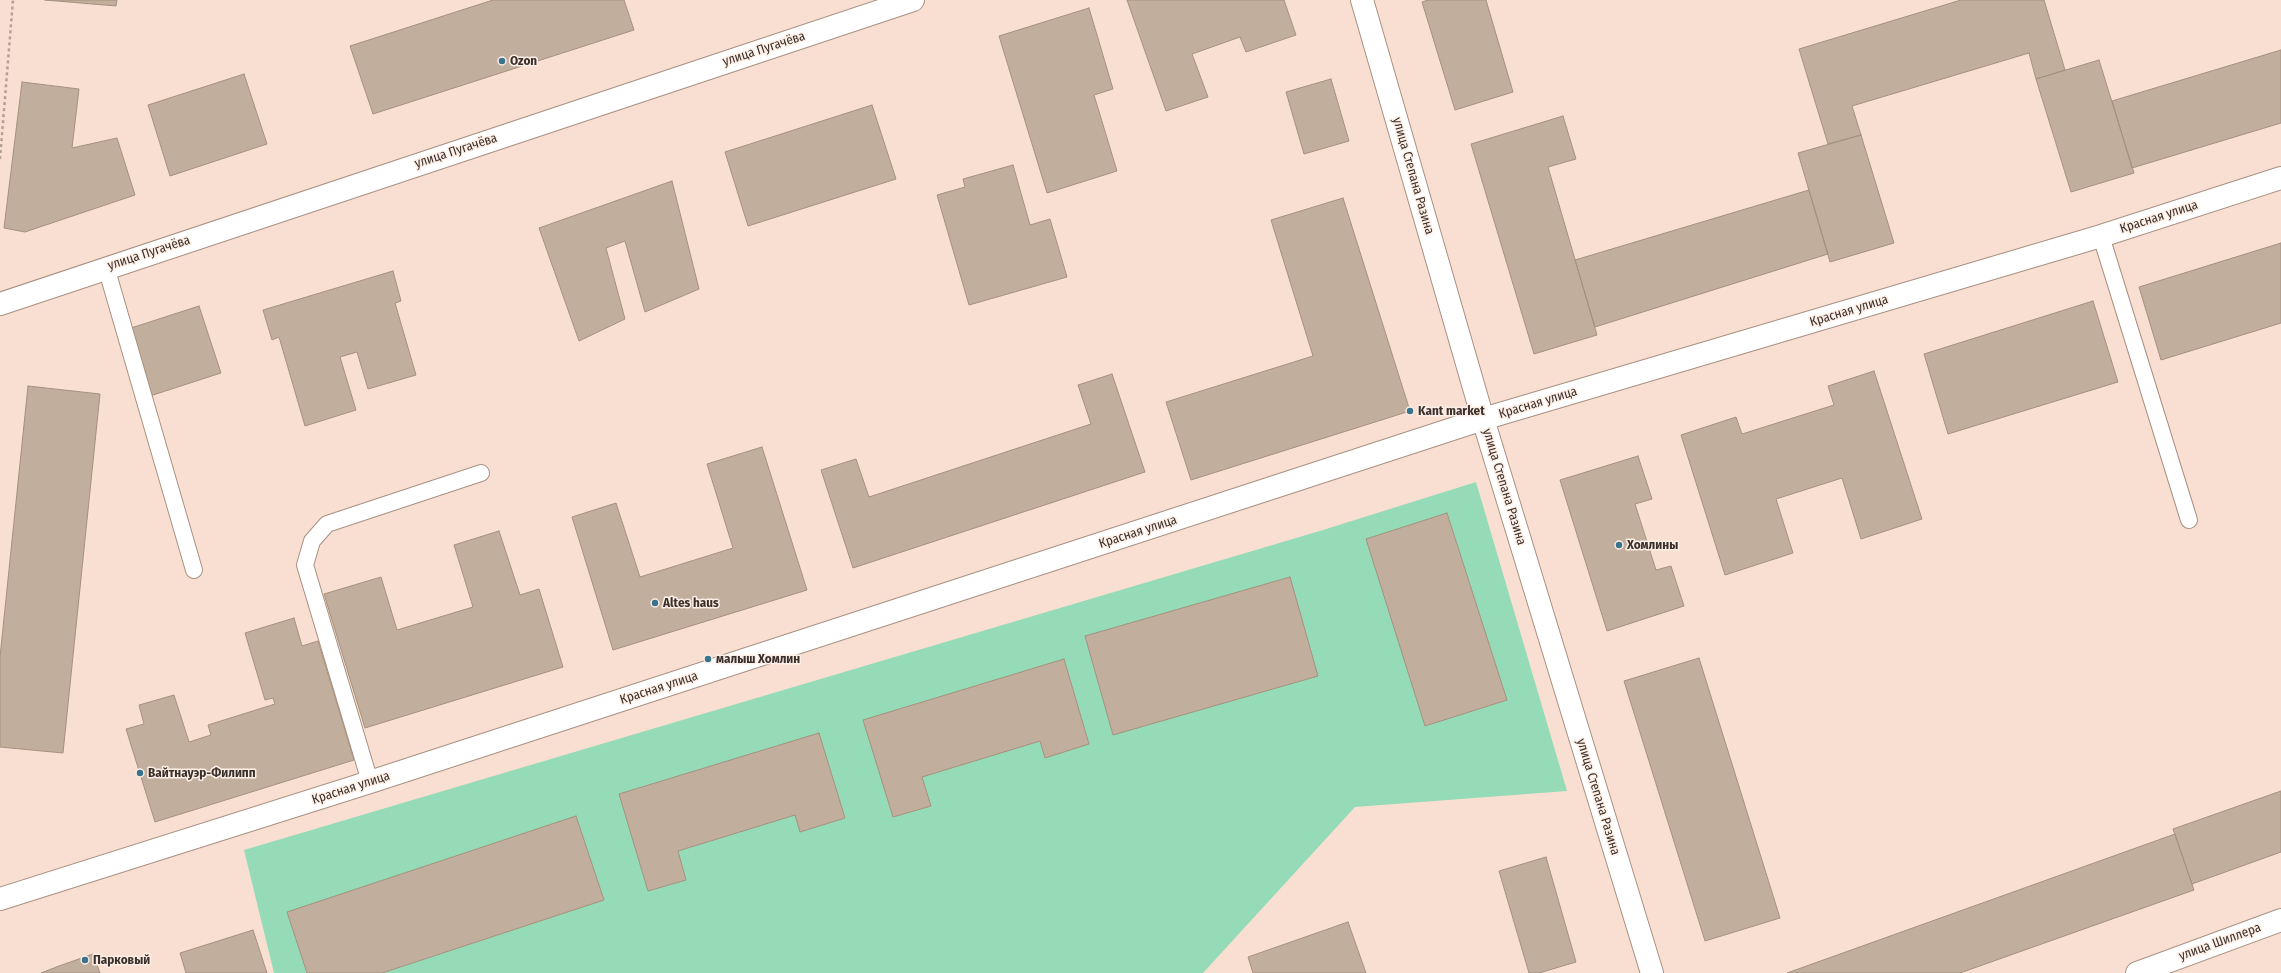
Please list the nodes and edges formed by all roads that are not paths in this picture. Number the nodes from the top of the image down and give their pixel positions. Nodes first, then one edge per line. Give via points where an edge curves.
1 (913, 0) edge
2 (1362, 0) edge
3 (2281, 178) edge
4 (2101, 236) junction
5 (106, 268) junction
6 (0, 304) edge
7 (1483, 419) junction
8 (481, 473) dead end
9 (2189, 520) dead end
10 (194, 570) dead end
11 (370, 782) junction
12 (0, 900) edge
13 (2281, 920) edge
14 (1652, 973) edge
15 (2136, 973) edge

1 - 5 street, улица Пугачёва
2 - 7 street, улица Степана Разина
3 - 4 street, Красная улица
4 - 7 street, Красная улица
4 - 9 lane
5 - 6 street, улица Пугачёва
5 - 10 lane
7 - 11 street, Красная улица
7 - 14 street, улица Степана Разина
8 - 11 lane via 327,524 312,541 305,565
11 - 12 street, Красная улица
13 - 15 street, улица Шиллера

